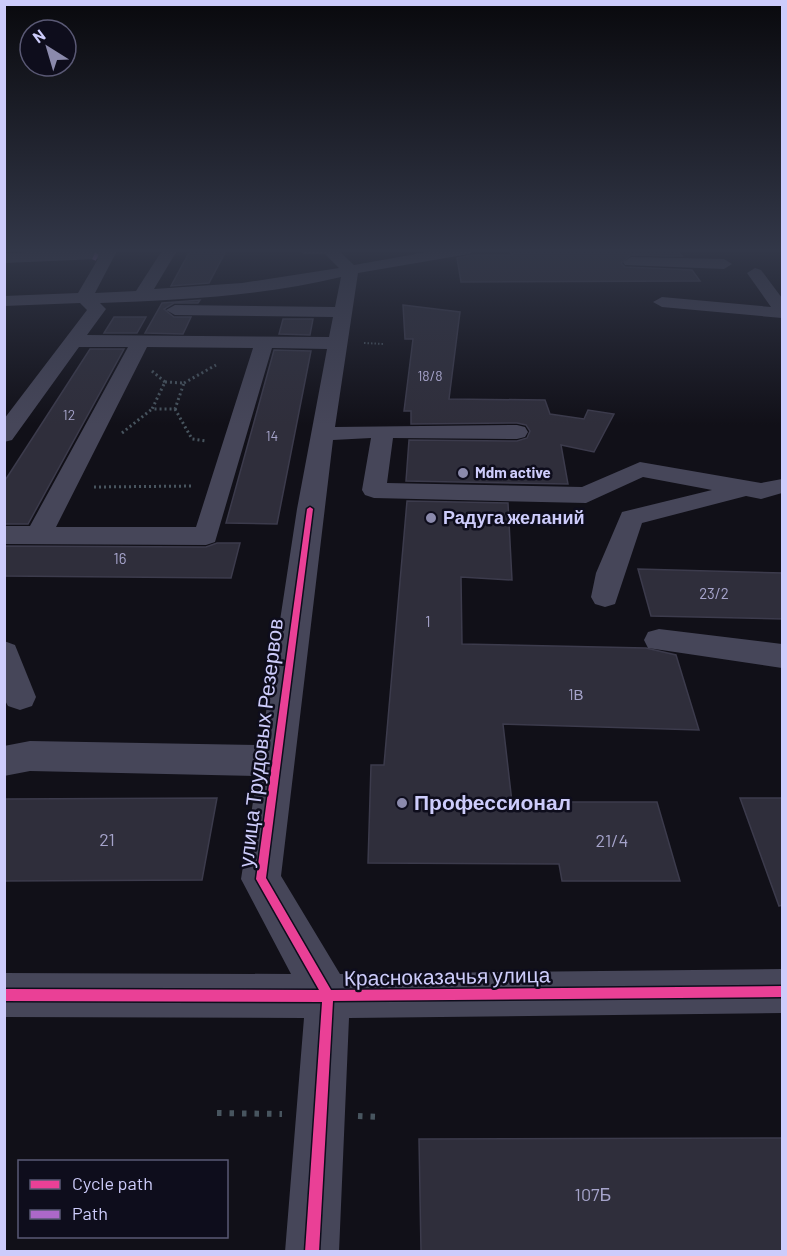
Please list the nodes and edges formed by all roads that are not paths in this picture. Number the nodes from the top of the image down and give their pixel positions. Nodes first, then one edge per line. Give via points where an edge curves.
1 (89, 308) edge
2 (205, 308) edge
3 (344, 308) edge
4 (719, 308) edge
5 (343, 312) junction
6 (783, 314) edge
7 (686, 320) dead end
8 (783, 331) edge
9 (74, 341) junction
10 (265, 342) junction
11 (338, 343) junction
12 (137, 348) junction
13 (383, 431) junction
14 (517, 432) dead end
15 (322, 434) junction
16 (4, 435) edge
17 (783, 486) edge
18 (749, 489) junction
19 (4, 535) edge
20 (39, 535) junction
21 (605, 597) dead end
22 (659, 640) dead end
23 (4, 653) edge
24 (783, 656) edge
25 (20, 697) dead end
26 (4, 761) edge
27 (276, 761) junction
28 (783, 991) edge
29 (4, 995) edge
30 (328, 996) junction
31 (312, 1251) edge

1 - 9 street
2 - 5 street
3 - 5 street, улица Трудовых Резервов
4 - 6 street
5 - 11 street, улица Трудовых Резервов
7 - 8 street
9 - 12 street
9 - 16 street
10 - 11 street
10 - 12 street
10 - 20 street via 206,536
11 - 15 street, улица Трудовых Резервов
12 - 20 street
13 - 14 street
13 - 15 street
13 - 18 street via 374,490 586,495 640,469
15 - 27 street, улица Трудовых Резервов
17 - 18 street via 761,491
18 - 21 street via 631,518
19 - 20 street
22 - 24 street
23 - 25 street
26 - 27 street via 30,756
27 - 30 street, улица Трудовых Резервов via 261,879
28 - 30 street, Красноказачья улица
29 - 30 street, Красноказачья улица
30 - 31 street

